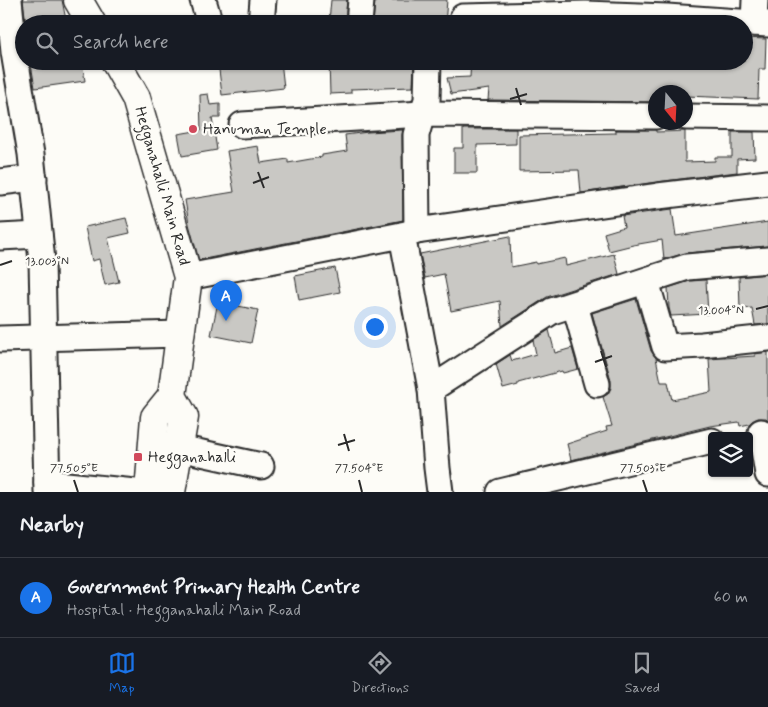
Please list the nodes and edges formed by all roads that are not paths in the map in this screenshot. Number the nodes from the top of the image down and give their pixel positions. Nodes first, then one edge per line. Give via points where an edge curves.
1 (9, 0) edge
2 (78, 0) edge
3 (204, 0) edge
4 (263, 0) edge
5 (361, 0) edge
6 (586, 7) edge
7 (474, 12) edge
8 (87, 15) edge
9 (208, 15) edge
10 (262, 15) edge
11 (360, 15) edge
12 (651, 15) edge
13 (15, 58) edge
14 (17, 70) edge
15 (120, 70) edge
16 (428, 70) edge
17 (422, 114) junction
18 (648, 116) edge
19 (693, 117) edge
20 (768, 118) edge
21 (242, 126) dead end
22 (34, 178) junction
23 (0, 182) edge
24 (768, 183) edge
25 (409, 233) junction
26 (39, 235) junction
27 (0, 237) edge
28 (768, 260) edge
29 (188, 277) junction
30 (646, 281) junction
31 (575, 305) junction
32 (180, 334) junction
33 (43, 338) junction
34 (768, 338) edge
35 (0, 339) edge
36 (597, 384) dead end
37 (431, 389) junction
38 (172, 396) junction
39 (756, 433) edge
40 (708, 442) edge
41 (179, 448) junction
42 (261, 466) dead end
43 (768, 474) edge
44 (47, 488) edge
45 (136, 492) edge
46 (149, 492) edge
47 (172, 492) edge
48 (440, 492) edge
49 (500, 492) edge

1 - 13 street
2 - 8 main road
3 - 9 street
4 - 10 street
5 - 11 street
6 - 7 street
6 - 12 street
14 - 22 street
15 - 29 main road, Hegganahalli Main Road via 136,98
16 - 17 street via 427,100
17 - 18 street
17 - 21 street
17 - 25 street via 416,135
19 - 20 street
22 - 23 street
22 - 26 street
24 - 25 street
25 - 29 street
25 - 37 street
26 - 27 street
26 - 33 street
28 - 30 street via 687,267
29 - 32 main road, Hegganahalli Main Road
30 - 31 street
30 - 34 street via 665,346
31 - 36 street
31 - 37 street via 552,311
32 - 33 street
32 - 38 main road, Hegganahalli Main Road
33 - 35 street
33 - 44 street
37 - 48 street
38 - 41 main road via 184,417
38 - 46 main road via 155,417
39 - 43 street
40 - 49 street
41 - 42 street
41 - 47 main road
44 - 45 street

